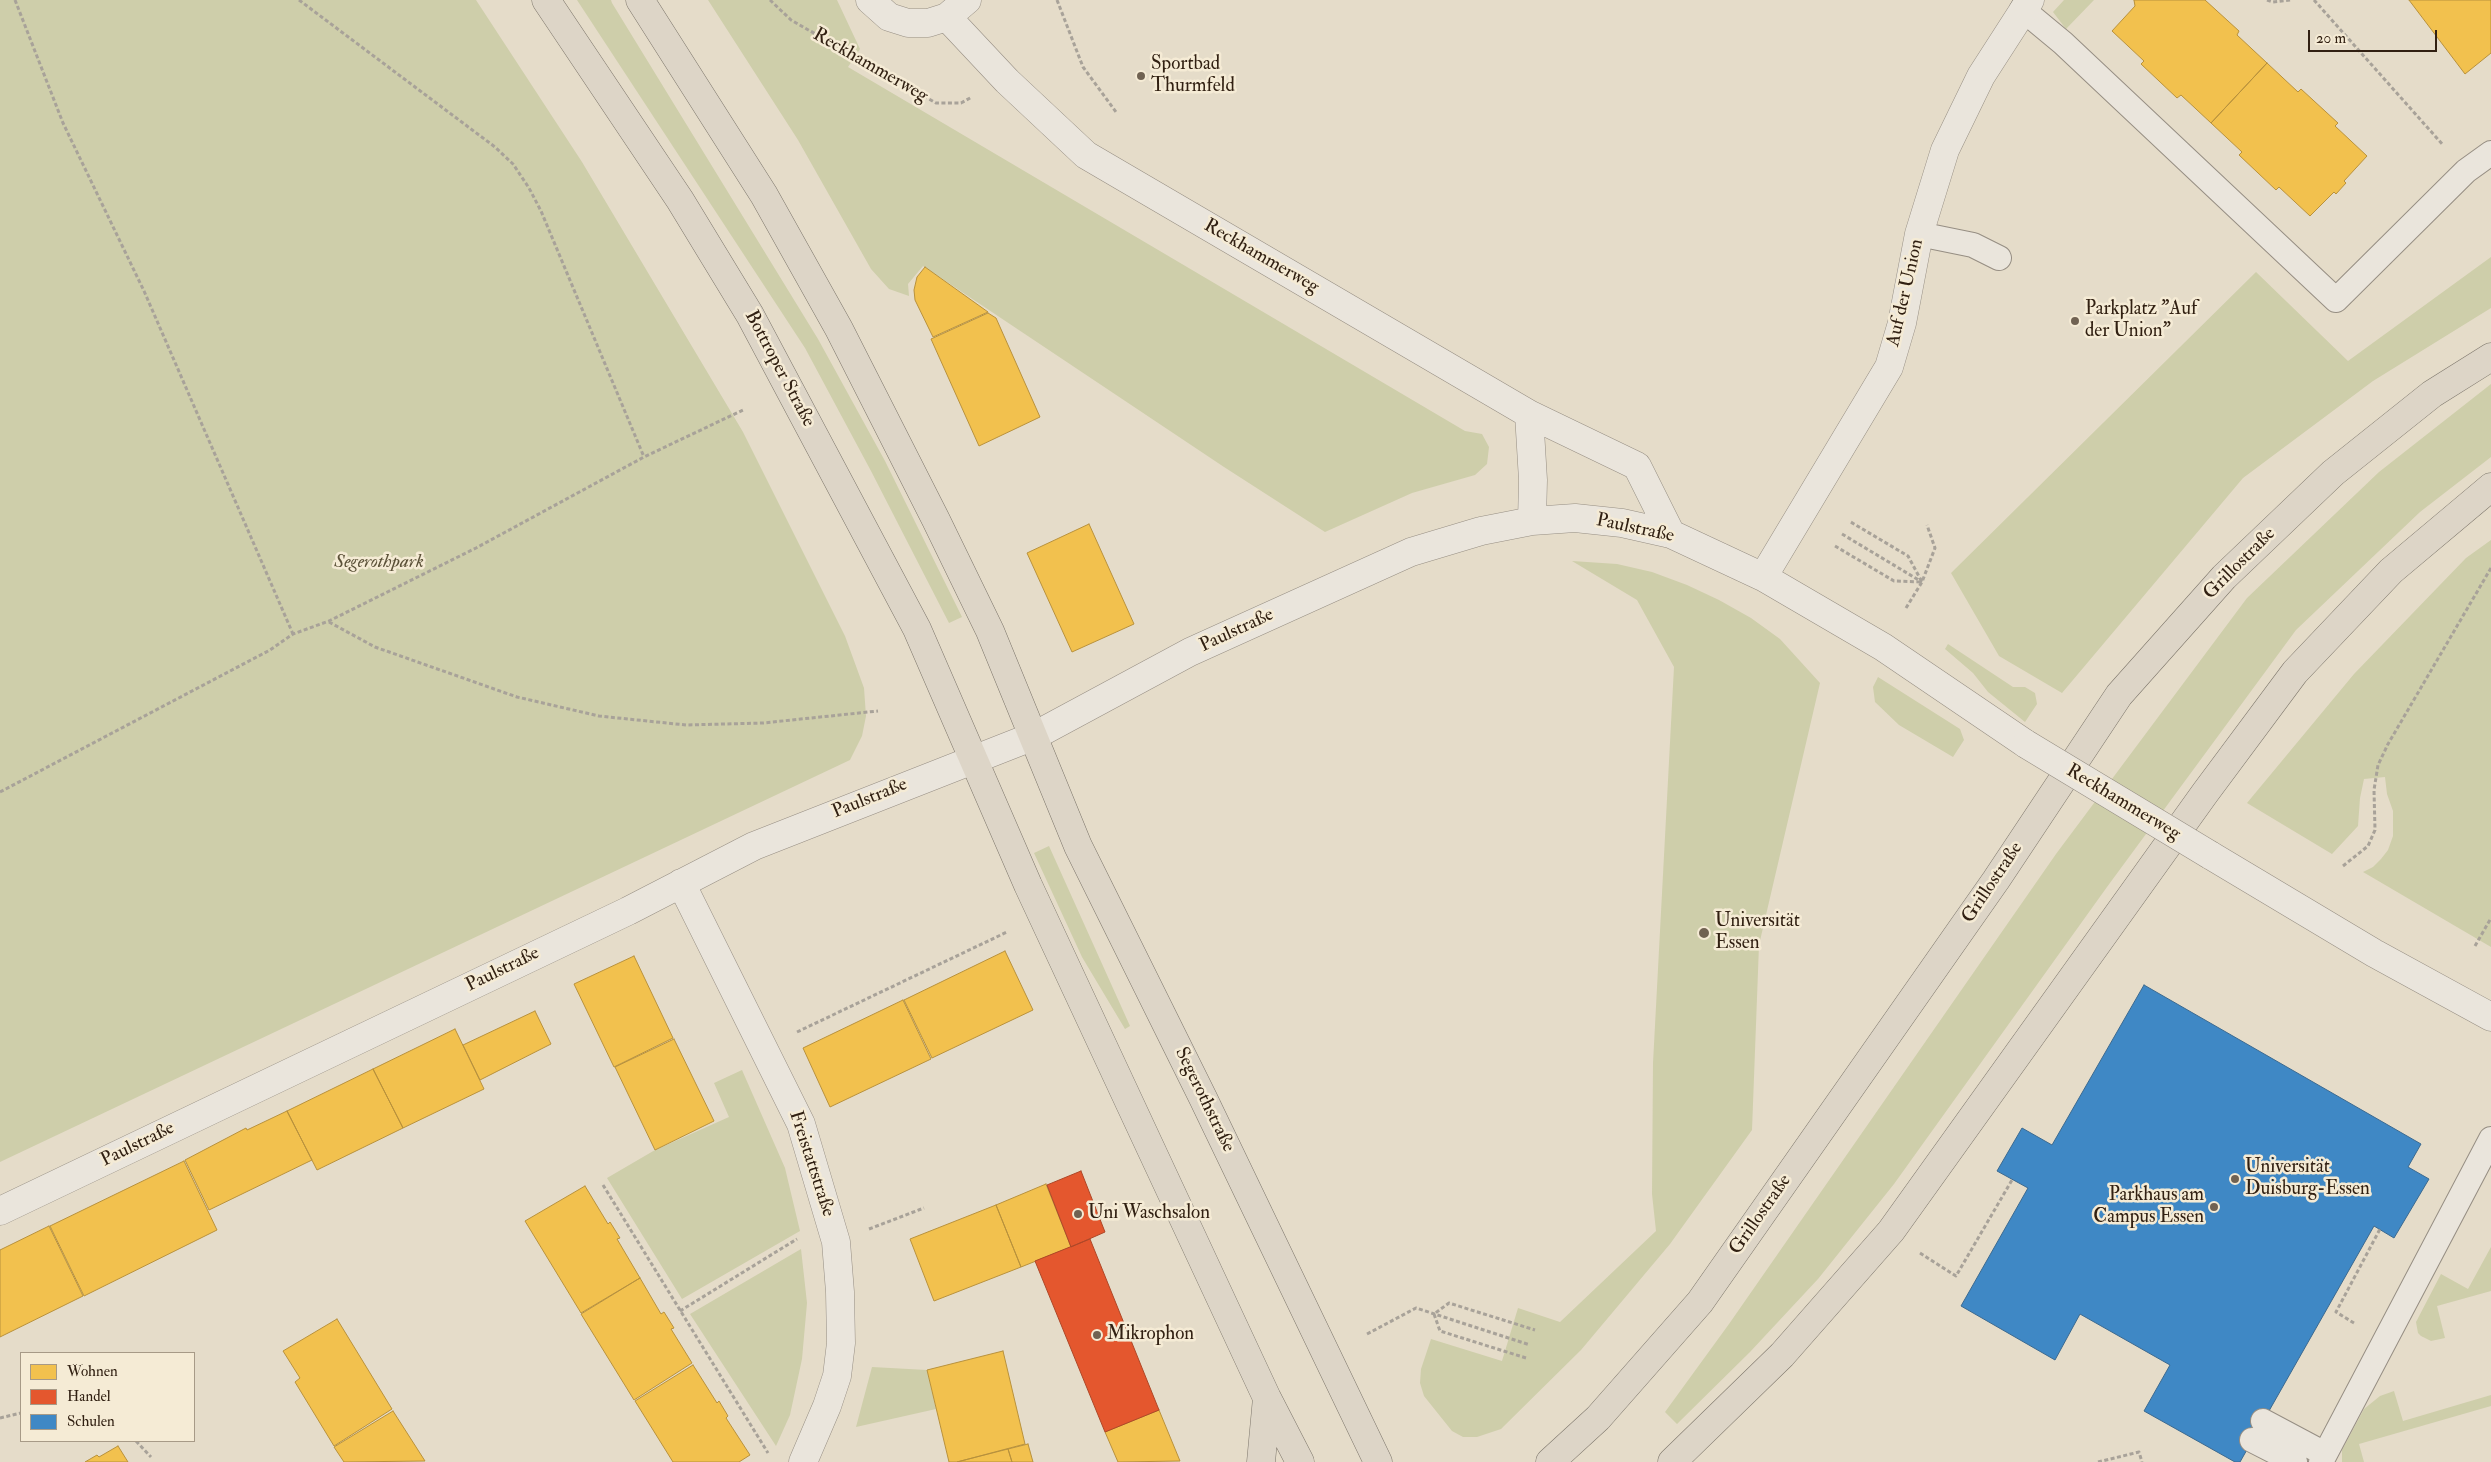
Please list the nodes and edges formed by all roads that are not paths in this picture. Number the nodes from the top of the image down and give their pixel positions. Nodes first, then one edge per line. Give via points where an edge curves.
1 (546, 0) edge
2 (640, 0) edge
3 (870, 0) edge
4 (2026, 4) edge
5 (957, 8) edge
6 (2491, 153) edge
7 (1919, 234) junction
8 (1999, 258) dead end
9 (2491, 357) edge
10 (1529, 414) junction
11 (2491, 487) edge
12 (1532, 521) junction
13 (1671, 534) junction
14 (1764, 577) junction
15 (1034, 736) junction
16 (975, 759) junction
17 (681, 883) junction
18 (2491, 1017) edge
19 (2491, 1139) edge
20 (0, 1212) edge
21 (1267, 1398) junction
22 (2323, 1458) edge
23 (802, 1462) edge
24 (1261, 1462) edge
25 (1300, 1462) edge
26 (1378, 1462) edge
27 (1550, 1462) edge
28 (1672, 1462) edge
29 (2295, 1462) edge

1 - 16 main road, Bottroper Straße via 680,200 750,315 917,629
2 - 15 main road via 764,195 839,329 986,623
3 - 5 street, Reckhammerweg via 889,17 908,23 928,23
4 - 6 lane via 2063,43 2336,300 2466,171
4 - 7 street, Auf der Union via 1981,76 1945,150
5 - 10 street, Reckhammerweg via 1007,81 1086,155
7 - 8 lane via 1973,245
7 - 14 street, Auf der Union via 1902,323 1889,367
9 - 27 main road, Grillostraße via 2432,394 2333,473 2224,577 2119,695 1996,880 1700,1302 1598,1418
10 - 12 street
10 - 13 street, Reckhammerweg via 1637,466
11 - 28 main road via 2391,571 2295,672 1891,1231 1782,1355
12 - 13 street, Paulstraße via 1575,518
12 - 15 street, Paulstraße via 1481,531 1411,552 1190,652
13 - 14 street, Paulstraße
14 - 18 street, Reckhammerweg, bridge via 1882,647 2026,744 2374,953
15 - 16 street, Paulstraße
15 - 26 main road, Segerothstraße via 1078,846 1204,1098
16 - 17 street, Paulstraße via 754,846
16 - 21 main road via 1016,860
17 - 20 street, Paulstraße
17 - 23 street, Freistattstraße via 801,1124 836,1242 840,1292 837,1376
19 - 22 lane
21 - 24 main road
21 - 25 main road
22 - 29 lane via 2258,1431

